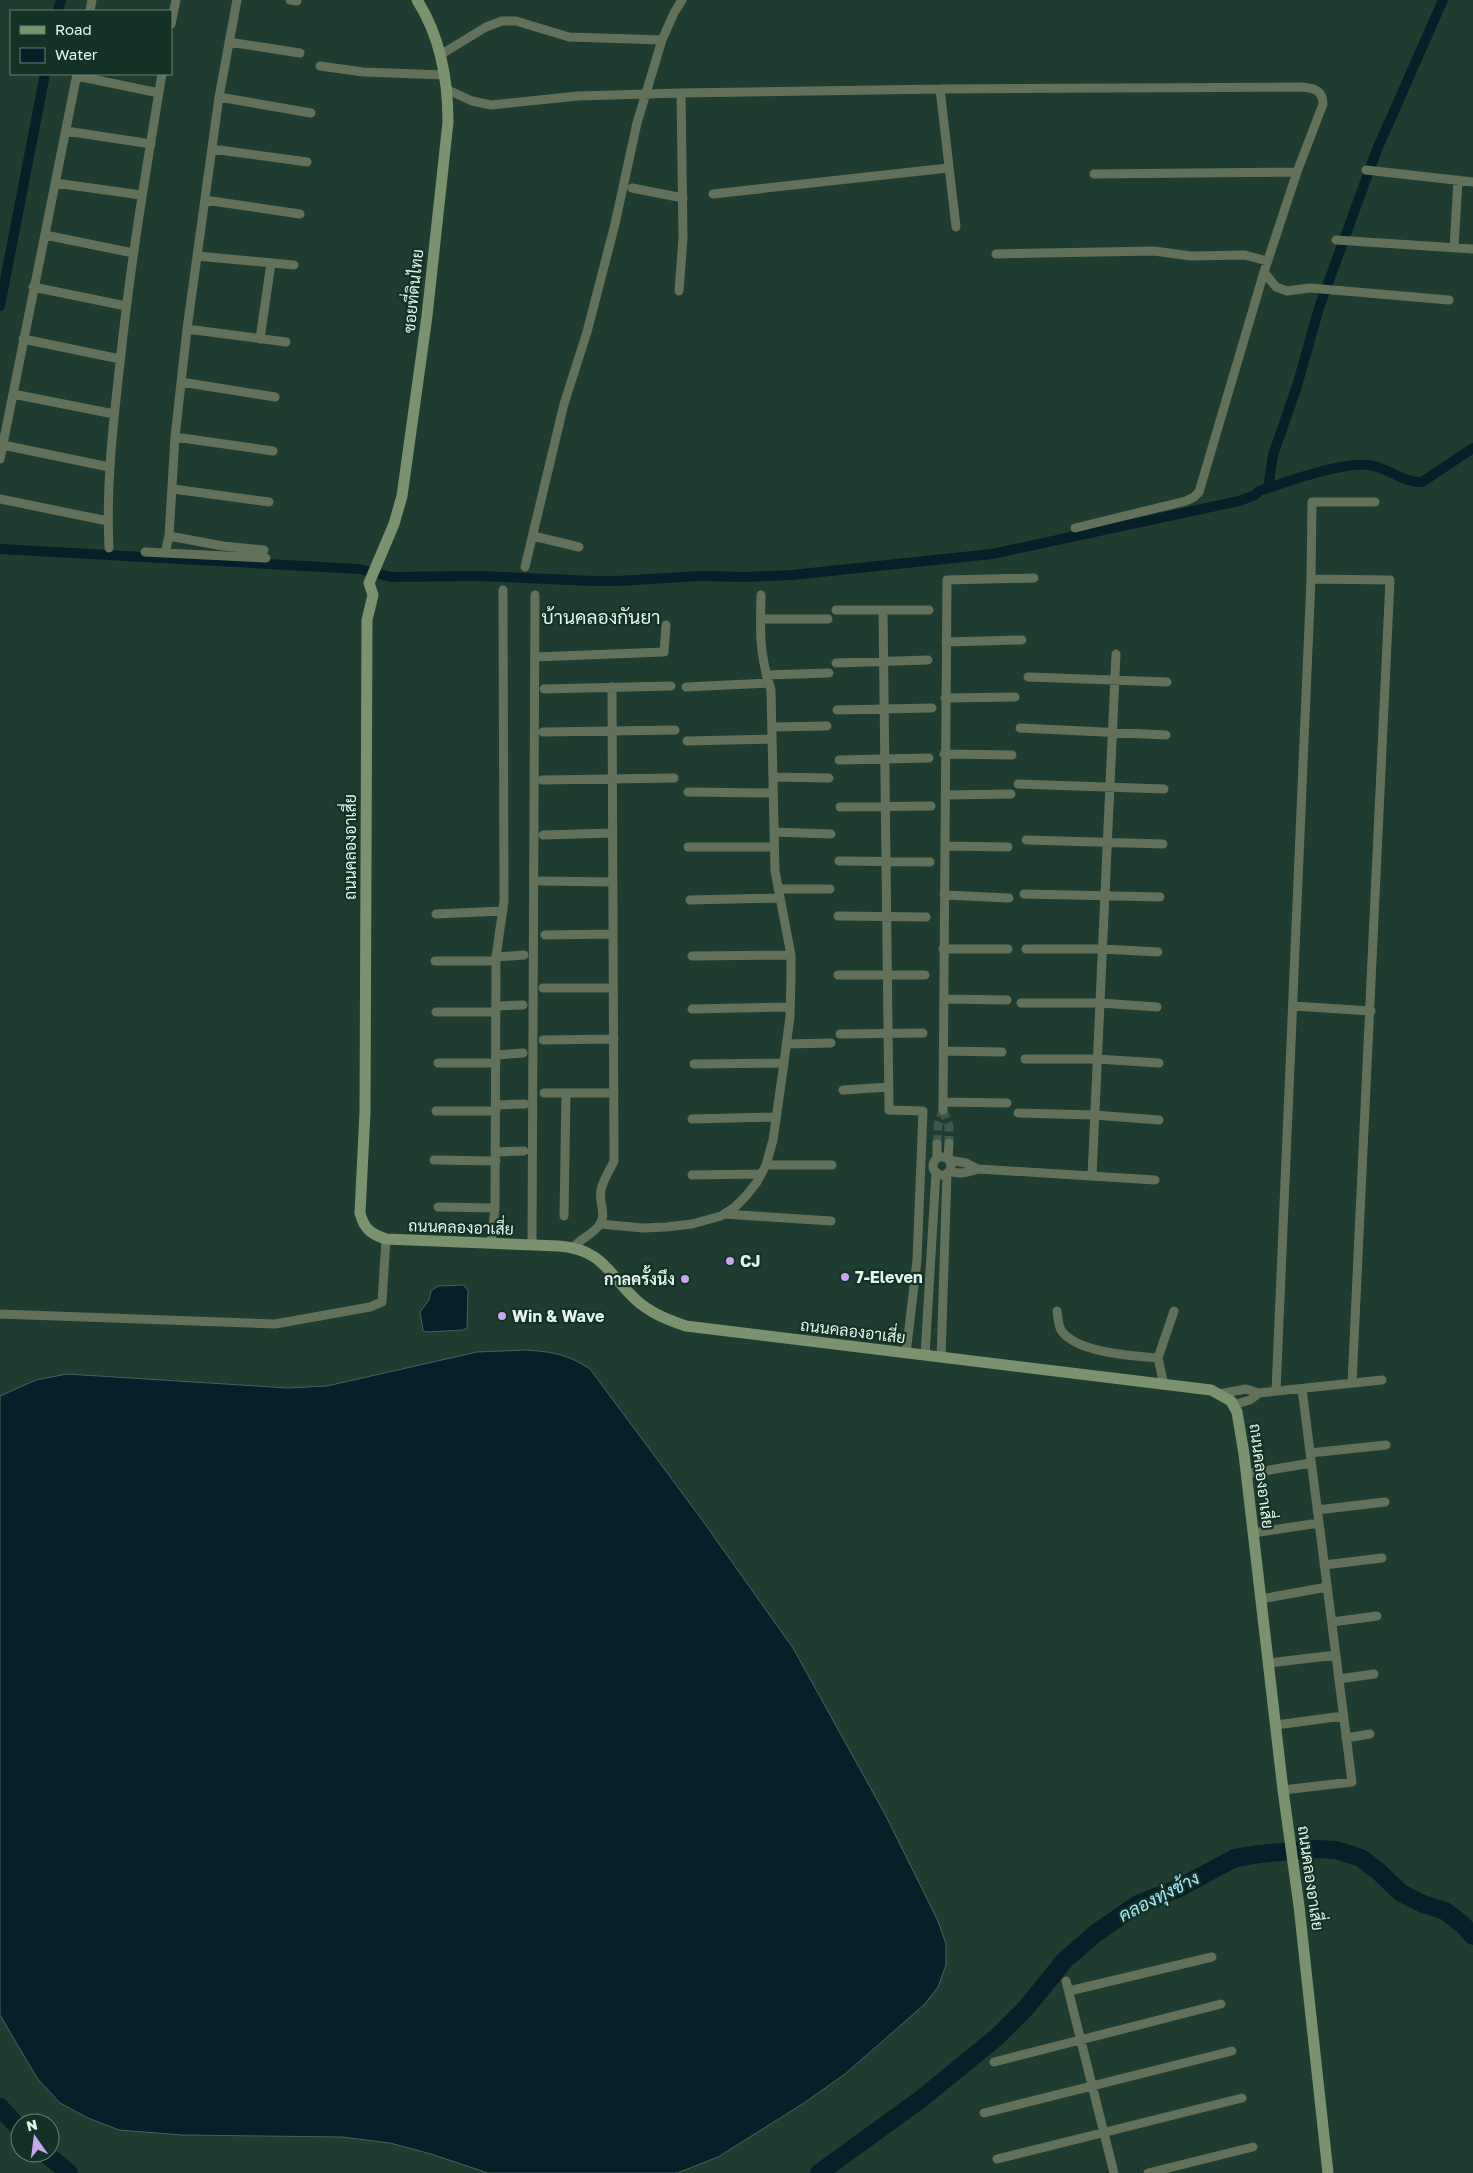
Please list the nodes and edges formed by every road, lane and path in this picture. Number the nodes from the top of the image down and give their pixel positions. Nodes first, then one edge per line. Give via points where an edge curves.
1 (176, 0) edge
2 (237, 0) edge
3 (417, 0) edge
4 (682, 0) edge
5 (172, 19) edge
6 (662, 40) junction
7 (230, 42) junction
8 (300, 53) dead end
9 (440, 55) junction
10 (320, 66) dead end
11 (77, 75) edge
12 (162, 75) edge
13 (445, 75) junction
14 (940, 89) junction
15 (448, 90) junction
16 (159, 93) junction
17 (681, 93) junction
18 (646, 94) junction
19 (219, 97) junction
20 (311, 113) dead end
21 (66, 131) junction
22 (151, 144) junction
23 (212, 149) junction
24 (307, 162) dead end
25 (948, 168) junction
26 (1366, 170) dead end
27 (1296, 172) junction
28 (1094, 174) dead end
29 (1458, 180) junction
30 (1473, 182) edge
31 (56, 183) junction
32 (632, 188) dead end
33 (713, 194) dead end
34 (141, 195) junction
35 (683, 198) junction
36 (205, 200) junction
37 (300, 214) dead end
38 (956, 227) dead end
39 (45, 235) junction
40 (1336, 240) dead end
41 (1454, 248) junction
42 (1473, 249) edge
43 (133, 252) junction
44 (996, 254) dead end
45 (197, 256) junction
46 (1267, 261) junction
47 (271, 263) junction
48 (294, 265) dead end
49 (1264, 272) junction
50 (33, 287) junction
51 (679, 291) dead end
52 (1449, 300) dead end
53 (126, 306) junction
54 (187, 328) junction
55 (24, 339) junction
56 (260, 339) junction
57 (286, 342) dead end
58 (120, 359) junction
59 (181, 382) junction
60 (13, 394) junction
61 (276, 397) dead end
62 (114, 414) junction
63 (175, 437) junction
64 (3, 445) junction
65 (273, 451) dead end
66 (0, 459) edge
67 (109, 467) junction
68 (173, 489) junction
69 (0, 499) edge
70 (269, 502) dead end
71 (1375, 502) dead end
72 (108, 521) junction
73 (1075, 528) dead end
74 (169, 536) junction
75 (533, 536) junction
76 (579, 547) dead end
77 (109, 548) dead end
78 (145, 552) dead end
79 (165, 553) junction
80 (525, 567) dead end
81 (1034, 578) dead end
82 (1311, 579) junction
83 (369, 583) joint
84 (503, 590) dead end
85 (535, 595) dead end
86 (761, 595) dead end
87 (836, 610) dead end
88 (883, 610) junction
89 (929, 610) dead end
90 (761, 619) junction
91 (828, 619) dead end
92 (666, 625) dead end
93 (1022, 640) dead end
94 (946, 642) junction
95 (1116, 654) dead end
96 (535, 657) junction
97 (928, 660) dead end
98 (885, 661) junction
99 (836, 663) dead end
100 (829, 673) dead end
101 (1028, 677) dead end
102 (767, 679) junction
103 (1115, 680) junction
104 (1167, 682) dead end
105 (671, 686) dead end
106 (612, 687) junction
107 (686, 687) dead end
108 (544, 689) dead end
109 (945, 698) junction
110 (1015, 698) dead end
111 (932, 708) dead end
112 (885, 709) junction
113 (837, 710) dead end
114 (828, 726) dead end
115 (772, 727) junction
116 (1020, 728) dead end
117 (612, 730) junction
118 (675, 730) dead end
119 (543, 732) dead end
120 (1112, 733) junction
121 (1166, 735) dead end
122 (772, 739) junction
123 (687, 741) dead end
124 (944, 754) junction
125 (1012, 755) dead end
126 (929, 758) dead end
127 (886, 759) junction
128 (839, 760) dead end
129 (773, 777) junction
130 (613, 778) junction
131 (674, 778) dead end
132 (828, 778) dead end
133 (542, 780) dead end
134 (1018, 784) dead end
135 (1110, 787) junction
136 (1164, 789) dead end
137 (688, 792) dead end
138 (773, 793) junction
139 (1012, 794) dead end
140 (945, 795) junction
141 (886, 806) junction
142 (931, 806) dead end
143 (840, 807) dead end
144 (774, 832) junction
145 (612, 833) junction
146 (831, 834) dead end
147 (543, 835) dead end
148 (1026, 840) dead end
149 (1107, 842) junction
150 (1163, 844) dead end
151 (944, 846) junction
152 (688, 847) dead end
153 (774, 847) junction
154 (1008, 847) dead end
155 (839, 860) dead end
156 (886, 861) junction
157 (930, 862) dead end
158 (541, 882) dead end
159 (613, 882) junction
160 (778, 889) junction
161 (830, 889) dead end
162 (1024, 894) dead end
163 (944, 895) junction
164 (1105, 896) junction
165 (1160, 897) dead end
166 (780, 898) junction
167 (1009, 898) dead end
168 (690, 900) dead end
169 (503, 911) junction
170 (436, 914) dead end
171 (838, 916) dead end
172 (887, 917) junction
173 (926, 917) dead end
174 (613, 934) junction
175 (545, 935) dead end
176 (943, 949) junction
177 (1026, 949) dead end
178 (1102, 949) junction
179 (1008, 950) dead end
180 (1158, 952) dead end
181 (524, 955) dead end
182 (790, 955) junction
183 (692, 956) dead end
184 (496, 959) junction
185 (435, 961) dead end
186 (887, 975) junction
187 (925, 975) dead end
188 (838, 976) dead end
189 (543, 988) dead end
190 (613, 988) junction
191 (944, 999) junction
192 (1007, 1000) dead end
193 (1021, 1003) dead end
194 (1100, 1003) junction
195 (523, 1004) dead end
196 (1157, 1006) dead end
197 (1293, 1006) junction
198 (790, 1007) junction
199 (496, 1009) junction
200 (692, 1009) dead end
201 (1371, 1011) junction
202 (436, 1012) dead end
203 (888, 1033) junction
204 (923, 1033) dead end
205 (840, 1034) dead end
206 (614, 1039) junction
207 (543, 1040) dead end
208 (832, 1043) dead end
209 (786, 1044) junction
210 (943, 1051) junction
211 (1002, 1052) dead end
212 (523, 1053) dead end
213 (496, 1059) junction
214 (1025, 1059) dead end
215 (1097, 1059) junction
216 (438, 1063) dead end
217 (784, 1063) junction
218 (1159, 1063) dead end
219 (694, 1064) dead end
220 (888, 1087) junction
221 (843, 1090) dead end
222 (544, 1093) dead end
223 (566, 1093) junction
224 (614, 1093) junction
225 (1006, 1103) dead end
226 (525, 1104) dead end
227 (496, 1108) junction
228 (436, 1111) dead end
229 (1018, 1113) dead end
230 (1094, 1115) junction
231 (776, 1117) junction
232 (692, 1119) dead end
233 (1158, 1120) dead end
234 (938, 1144) tunnel mouth
235 (950, 1144) tunnel mouth
236 (524, 1151) dead end
237 (496, 1157) junction
238 (937, 1158) junction
239 (949, 1159) junction
240 (434, 1160) dead end
241 (832, 1164) dead end
242 (766, 1165) junction
243 (978, 1169) junction
244 (936, 1172) junction
245 (948, 1172) junction
246 (761, 1174) junction
247 (692, 1175) dead end
248 (1092, 1176) junction
249 (1155, 1180) dead end
250 (438, 1207) dead end
251 (495, 1208) junction
252 (724, 1214) junction
253 (564, 1216) dead end
254 (830, 1221) dead end
255 (600, 1224) junction
256 (386, 1239) junction
257 (491, 1244) junction
258 (532, 1245) junction
259 (574, 1248) junction
260 (1057, 1311) dead end
261 (1174, 1311) dead end
262 (0, 1314) edge
263 (906, 1354) junction
264 (925, 1355) junction
265 (941, 1358) junction
266 (1158, 1358) junction
267 (1382, 1380) dead end
268 (1352, 1383) junction
269 (1164, 1385) junction
270 (1302, 1388) junction
271 (1276, 1391) junction
272 (1258, 1393) junction
273 (1219, 1394) junction
274 (1233, 1405) junction
275 (1386, 1445) dead end
276 (1310, 1453) junction
277 (1311, 1463) junction
278 (1246, 1474) junction
279 (1385, 1502) dead end
280 (1317, 1510) junction
281 (1319, 1523) junction
282 (1253, 1533) junction
283 (1382, 1558) dead end
284 (1324, 1565) junction
285 (1327, 1587) junction
286 (1260, 1599) junction
287 (1377, 1616) dead end
288 (1332, 1622) junction
289 (1336, 1655) junction
290 (1268, 1663) junction
291 (1374, 1674) dead end
292 (1339, 1679) junction
293 (1344, 1716) junction
294 (1276, 1725) junction
295 (1370, 1734) dead end
296 (1346, 1738) junction
297 (1283, 1790) junction
298 (1212, 1957) dead end
299 (1066, 1980) dead end
300 (1069, 1991) junction
301 (1221, 2004) dead end
302 (1081, 2039) junction
303 (1232, 2051) dead end
304 (994, 2062) dead end
305 (1093, 2086) junction
306 (1242, 2098) dead end
307 (984, 2113) dead end
308 (1104, 2133) junction
309 (1253, 2147) dead end
310 (998, 2159) dead end
311 (1114, 2173) edge
312 (1148, 2173) edge
313 (1328, 2173) edge

1 - 5 street
2 - 7 street
3 - 9 street, ซอยที่ดินไทย
4 - 6 street
6 - 9 street via 569,37 516,21 502,21
6 - 18 street
7 - 8 street
7 - 19 street
9 - 13 street, ซอยที่ดินไทย
10 - 13 street via 363,72
11 - 16 street
11 - 21 street
12 - 16 street
13 - 15 street, ซอยที่ดินไทย
14 - 17 street
14 - 25 street
14 - 27 street via 1312,88 1321,95 1322,104
15 - 18 street via 491,105 549,98
15 - 83 street, ซอยที่ดินไทย via 448,122 427,316 402,496
16 - 22 street
17 - 18 street
17 - 35 street
18 - 75 street via 587,332 564,404
19 - 20 street
19 - 23 street
21 - 22 street
21 - 31 street
22 - 34 street
23 - 24 street
23 - 36 street
25 - 33 street
25 - 38 street
26 - 29 street
27 - 28 street
27 - 46 street
29 - 30 street
29 - 41 street
31 - 34 street
31 - 39 street
32 - 35 street
34 - 43 street
35 - 51 street
36 - 37 street
36 - 45 street
39 - 43 street
39 - 50 street
40 - 41 street
41 - 42 street
43 - 53 street
44 - 46 street via 1154,251 1179,255 1245,255
45 - 47 street
45 - 54 street
46 - 49 street
47 - 48 street
47 - 56 street
49 - 52 street via 1276,287 1287,291 1310,288
49 - 73 street via 1199,492 1186,501
50 - 53 street
50 - 55 street
53 - 58 street
54 - 56 street
54 - 59 street
55 - 58 street
55 - 60 street
56 - 57 street
58 - 62 street
59 - 61 street
59 - 63 street
60 - 62 street
60 - 64 street
62 - 67 street
63 - 65 street
63 - 68 street
64 - 66 street
64 - 67 street
67 - 72 street
68 - 70 street
68 - 74 street
69 - 72 street
71 - 82 street via 1312,502
72 - 77 street
74 - 79 street
74 - 79 street via 265,554
75 - 76 street
75 - 80 street
78 - 79 street
81 - 94 street via 947,580
82 - 197 street
82 - 201 street via 1390,580
83 - 256 street, ถนนคลองอาเสี่ย via 373,595 367,620 365,1102 360,1213 366,1228
84 - 169 street
85 - 96 street
86 - 90 street
87 - 88 street
88 - 89 street
88 - 98 street
90 - 91 street
90 - 102 street via 760,639
92 - 96 street via 664,652
93 - 94 street
94 - 109 street
95 - 103 street
96 - 258 street
97 - 98 street
98 - 99 street
98 - 112 street
100 - 102 street
101 - 103 street
102 - 107 street
102 - 115 street via 771,690
103 - 104 street
103 - 120 street
105 - 106 street
106 - 108 street
106 - 117 street
109 - 110 street
109 - 124 street
111 - 112 street
112 - 113 street
112 - 127 street
114 - 115 street
115 - 122 street
116 - 120 street
117 - 118 street
117 - 119 street
117 - 130 street
120 - 121 street
120 - 135 street
122 - 123 street
122 - 129 street
124 - 125 street
124 - 140 street
126 - 127 street
127 - 128 street
127 - 141 street
129 - 132 street
129 - 138 street
130 - 131 street
130 - 133 street
130 - 145 street
134 - 135 street
135 - 136 street
135 - 149 street
137 - 138 street
138 - 144 street
139 - 140 street
140 - 151 street
141 - 142 street
141 - 143 street
141 - 156 street
144 - 146 street
144 - 153 street
145 - 147 street
145 - 159 street
148 - 149 street
149 - 150 street
149 - 164 street
151 - 154 street
151 - 163 street
152 - 153 street
153 - 160 street
155 - 156 street
156 - 157 street
156 - 172 street
158 - 159 street
159 - 174 street
160 - 161 street
160 - 166 street
162 - 164 street
163 - 167 street
163 - 176 street
164 - 165 street
164 - 178 street
166 - 168 street
166 - 182 street
169 - 170 street
169 - 184 street
171 - 172 street
172 - 173 street
172 - 186 street
174 - 175 street
174 - 190 street
176 - 179 street
176 - 191 street
177 - 178 street
178 - 180 street
178 - 194 street
181 - 184 street
182 - 183 street
182 - 198 street
184 - 185 street
184 - 199 street
186 - 187 street
186 - 188 street
186 - 203 street
189 - 190 street
190 - 206 street
191 - 192 street
191 - 210 street
193 - 194 street
194 - 196 street
194 - 215 street
195 - 199 street
197 - 201 street
197 - 271 street
198 - 200 street
198 - 209 street
199 - 202 street
199 - 213 street
201 - 268 street
203 - 204 street
203 - 205 street
203 - 220 street
206 - 207 street
206 - 224 street
208 - 209 street
209 - 217 street
210 - 211 street
210 - 225 street via 943,1106
212 - 213 street
213 - 216 street
213 - 227 street
214 - 215 street
215 - 218 street
215 - 230 street
217 - 219 street
217 - 231 street
220 - 221 street
220 - 263 street via 889,1110 923,1111 917,1260
222 - 223 street
223 - 224 street
223 - 253 street
224 - 255 street via 614,1161 600,1191 603,1216
226 - 227 street
227 - 228 street
227 - 237 street
229 - 230 street
230 - 233 street
230 - 248 street
231 - 232 street
231 - 242 street
234 - 238 street
235 - 239 street
236 - 237 street
237 - 240 street
237 - 251 street
238 - 239 street
238 - 244 street via 933,1164
239 - 243 street
239 - 245 street
241 - 242 street
242 - 246 street
243 - 245 street via 956,1174
243 - 248 street
244 - 245 street via 942,1175
244 - 264 street
245 - 265 street
246 - 247 street
246 - 252 street via 735,1208
248 - 249 street
250 - 251 street
251 - 257 street
252 - 254 street
252 - 255 street via 692,1224 666,1227
255 - 259 street
256 - 257 street, ถนนคลองอาเสี่ย
256 - 262 street via 382,1302 376,1306 275,1324
257 - 258 street, ถนนคลองอาเสี่ย
258 - 259 street, ถนนคลองอาเสี่ย
259 - 263 street, ถนนคลองอาเสี่ย via 595,1256 636,1300 651,1311 686,1326
260 - 266 street via 1061,1329 1072,1341 1097,1350
261 - 266 street
263 - 264 street, ถนนคลองอาเสี่ย
264 - 265 street, ถนนคลองอาเสี่ย
265 - 269 street, ถนนคลองอาเสี่ย
266 - 269 street
267 - 268 street
268 - 270 street
269 - 273 street, ถนนคลองอาเสี่ย via 1211,1390
270 - 271 street
270 - 276 street
271 - 272 street
272 - 273 street via 1246,1389
272 - 274 street via 1250,1400
273 - 274 street, ถนนคลองอาเสี่ย
274 - 278 street, ถนนคลองอาเสี่ย via 1239,1422
275 - 276 street
276 - 277 street
277 - 278 street
277 - 280 street
278 - 282 street, ถนนคลองอาเสี่ย
279 - 280 street
280 - 281 street
281 - 282 street
281 - 284 street
282 - 286 street, ถนนคลองอาเสี่ย
283 - 284 street
284 - 285 street
285 - 286 street
285 - 288 street
286 - 290 street, ถนนคลองอาเสี่ย
287 - 288 street
288 - 289 street
289 - 290 street
289 - 292 street
290 - 294 street, ถนนคลองอาเสี่ย
291 - 292 street
292 - 293 street
293 - 294 street
293 - 296 street
294 - 297 street, ถนนคลองอาเสี่ย
295 - 296 street
296 - 297 street via 1352,1782
297 - 313 street, ถนนคลองอาเสี่ย
298 - 300 street
299 - 300 street
300 - 302 street
301 - 302 street
302 - 304 street
302 - 305 street
303 - 305 street
305 - 307 street
305 - 308 street
306 - 308 street
308 - 310 street
308 - 311 street
309 - 312 street

